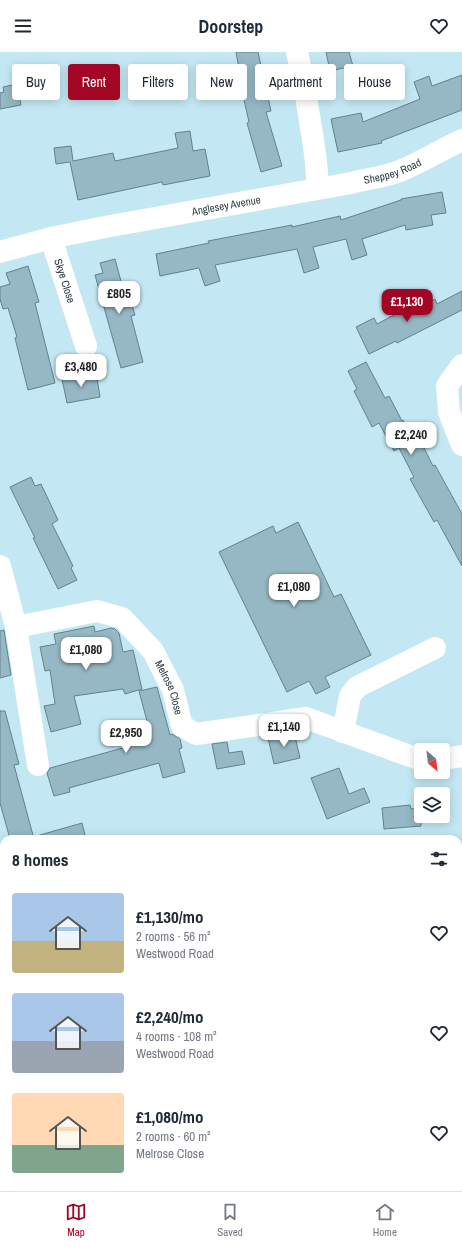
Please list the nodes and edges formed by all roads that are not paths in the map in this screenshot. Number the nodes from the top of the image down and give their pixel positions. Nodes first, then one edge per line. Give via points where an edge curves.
1 (297, 52) edge
2 (462, 140) edge
3 (318, 189) junction
4 (51, 238) junction
5 (0, 252) edge
6 (86, 346) dead end
7 (462, 365) edge
8 (462, 445) edge
9 (0, 566) edge
10 (16, 627) junction
11 (435, 648) dead end
12 (343, 732) junction
13 (462, 756) edge
14 (414, 757) edge
15 (450, 758) edge
16 (38, 765) dead end

1 - 3 street via 315,153
2 - 3 street, Sheppey Road via 399,171
3 - 4 street, Anglesey Avenue via 105,226
4 - 5 street, Anglesey Avenue
4 - 6 street, Skye Close
7 - 8 street via 447,386 449,412
9 - 10 street
10 - 12 street, Melrose Close via 97,611 122,618 153,651 173,690 182,726 196,734 306,718
10 - 16 street
11 - 12 street via 357,687 350,696
12 - 14 street, Melrose Close
13 - 15 street

